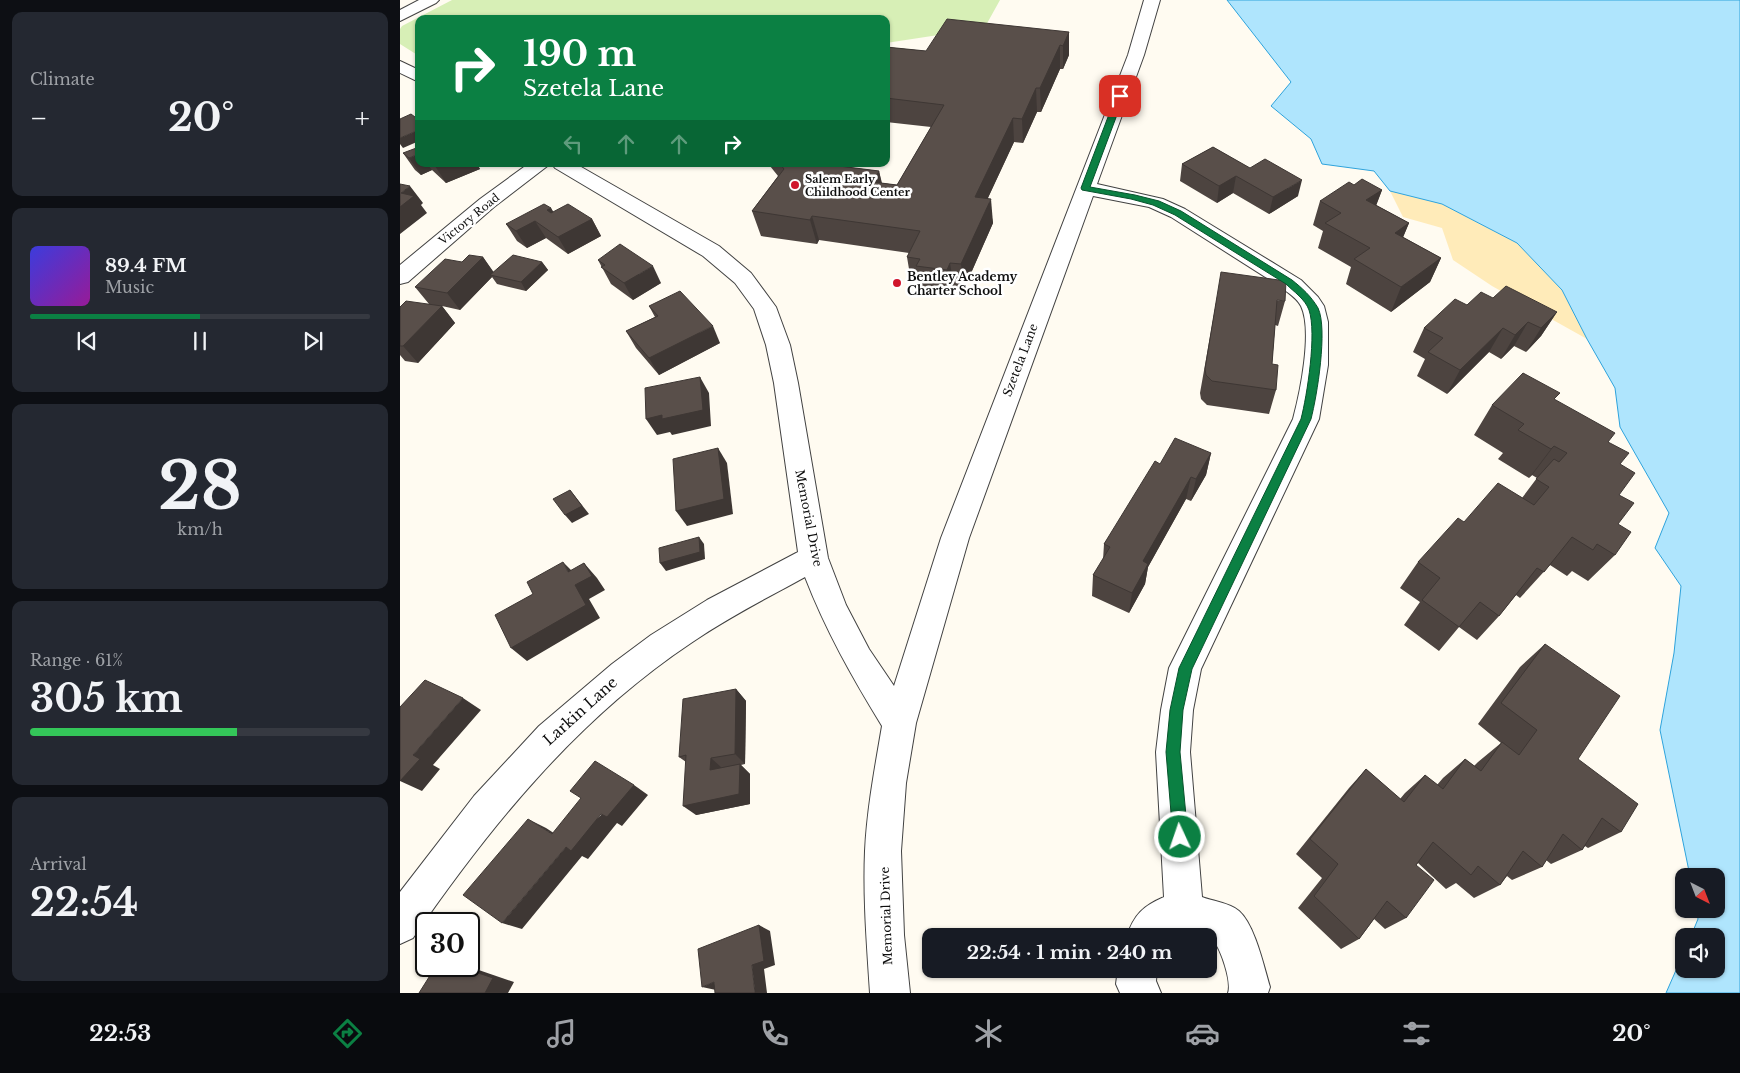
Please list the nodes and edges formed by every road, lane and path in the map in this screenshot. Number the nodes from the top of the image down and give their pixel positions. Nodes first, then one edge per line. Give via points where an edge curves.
1 (431, 0) edge
2 (1152, 0) edge
3 (400, 16) edge
4 (400, 66) edge
5 (415, 75) edge
6 (536, 167) edge
7 (567, 167) edge
8 (1085, 188) junction
9 (400, 278) edge
10 (813, 558) junction
11 (899, 723) junction
12 (1184, 910) junction
13 (400, 925) edge
14 (1151, 928) edge
15 (1137, 978) edge
16 (890, 993) edge
17 (1141, 993) edge
18 (1248, 993) edge

1 - 3 street
2 - 8 street, Szetela Lane via 1144,31
4 - 5 street
6 - 9 street, Victory Road via 487,203
7 - 10 street, Memorial Drive via 711,252 743,278 765,307 778,344 786,383
8 - 11 street, Szetela Lane via 955,538
8 - 12 street via 1132,196 1178,213 1305,295 1314,310 1317,328 1311,400 1306,419 1185,668 1173,752
10 - 11 street, Memorial Drive via 833,610 858,659
10 - 13 street, Larkin Lane via 664,643 607,685 547,740 484,809
11 - 16 street, Memorial Drive via 889,783 884,851 885,935
12 - 14 street via 1169,914
12 - 18 street via 1225,924 1238,945 1250,987
15 - 17 street

